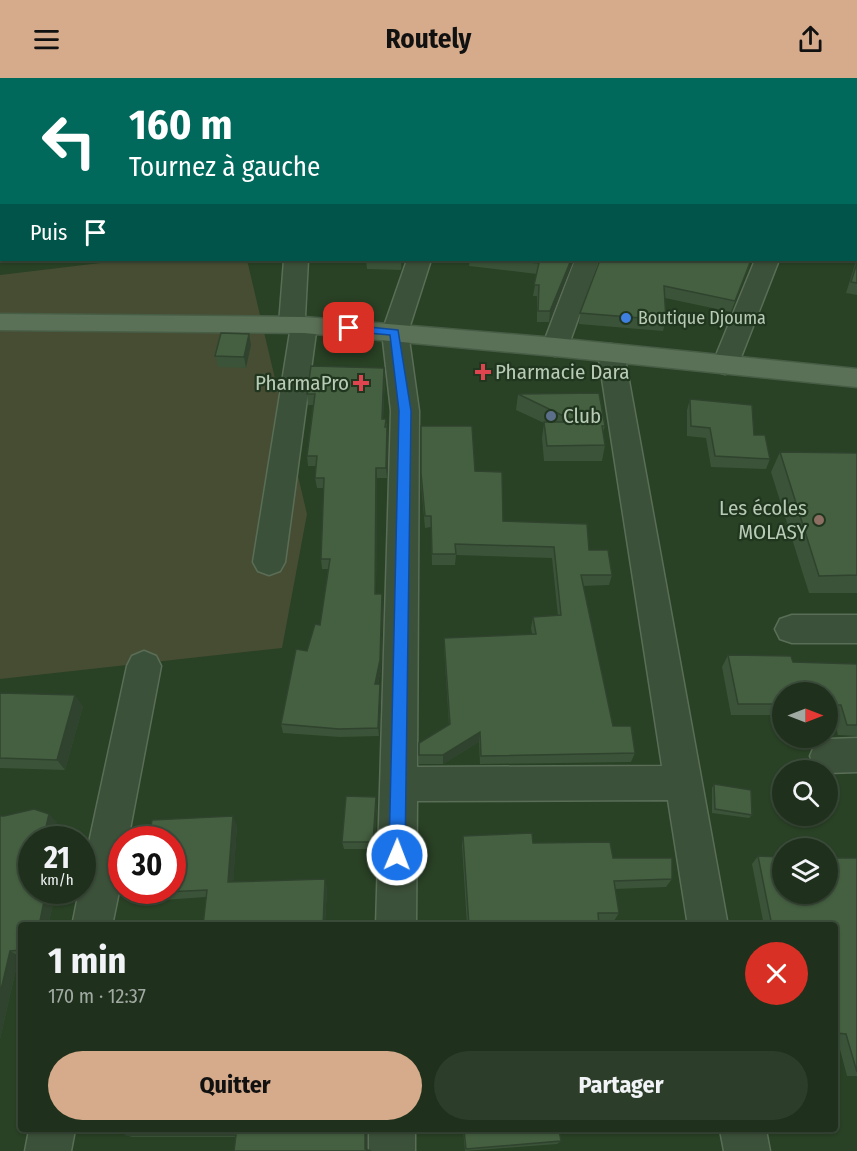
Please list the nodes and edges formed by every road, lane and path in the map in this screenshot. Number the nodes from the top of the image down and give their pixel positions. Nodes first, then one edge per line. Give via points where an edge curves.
1 (296, 261) edge
2 (419, 261) edge
3 (587, 261) edge
4 (766, 261) edge
5 (0, 322) edge
6 (298, 324) junction
7 (395, 332) junction
8 (555, 347) junction
9 (610, 353) junction
10 (725, 365) junction
11 (857, 378) edge
12 (269, 562) dead end
13 (792, 629) dead end
14 (857, 629) edge
15 (144, 666) dead end
16 (683, 783) junction
17 (399, 784) junction
18 (93, 922) edge
19 (396, 922) edge
20 (707, 922) edge
21 (52, 1132) edge
22 (392, 1132) edge
23 (743, 1132) edge
24 (48, 1151) edge
25 (392, 1151) edge
26 (747, 1151) edge

1 - 6 street
2 - 7 street
3 - 8 street
4 - 10 street
5 - 6 main road
6 - 7 main road
6 - 12 street
7 - 8 main road
7 - 17 street via 405,411
8 - 9 main road
9 - 10 main road
9 - 16 street
10 - 11 main road
13 - 14 street
15 - 18 street
16 - 17 street
16 - 20 street
17 - 19 street
21 - 24 street
22 - 25 street
23 - 26 street

